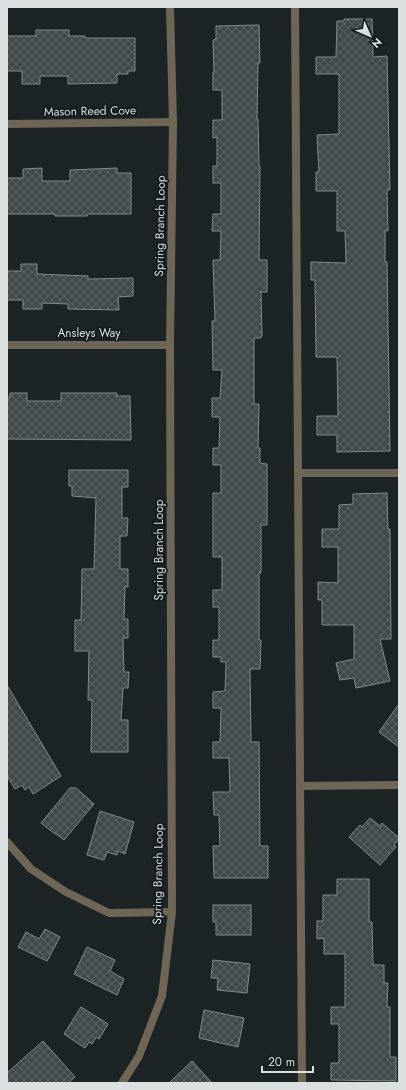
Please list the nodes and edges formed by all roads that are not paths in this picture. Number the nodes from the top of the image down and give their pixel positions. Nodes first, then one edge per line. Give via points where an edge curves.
1 (170, 7) edge
2 (295, 7) edge
3 (173, 122) junction
4 (7, 124) edge
5 (170, 344) junction
6 (7, 345) edge
7 (298, 473) junction
8 (399, 473) edge
9 (399, 785) edge
10 (300, 786) junction
11 (7, 842) edge
12 (172, 912) junction
13 (122, 1083) edge
14 (302, 1083) edge

1 - 3 street, Spring Branch Loop
2 - 7 street
3 - 4 street, Mason Reed Cove
3 - 5 street, Spring Branch Loop
5 - 6 street, Ansleys Way
5 - 12 street, Spring Branch Loop
7 - 8 street
7 - 10 street
9 - 10 street
10 - 14 street
11 - 12 street via 31,869 66,892 110,913
12 - 13 street, Spring Branch Loop via 162,996 139,1056

